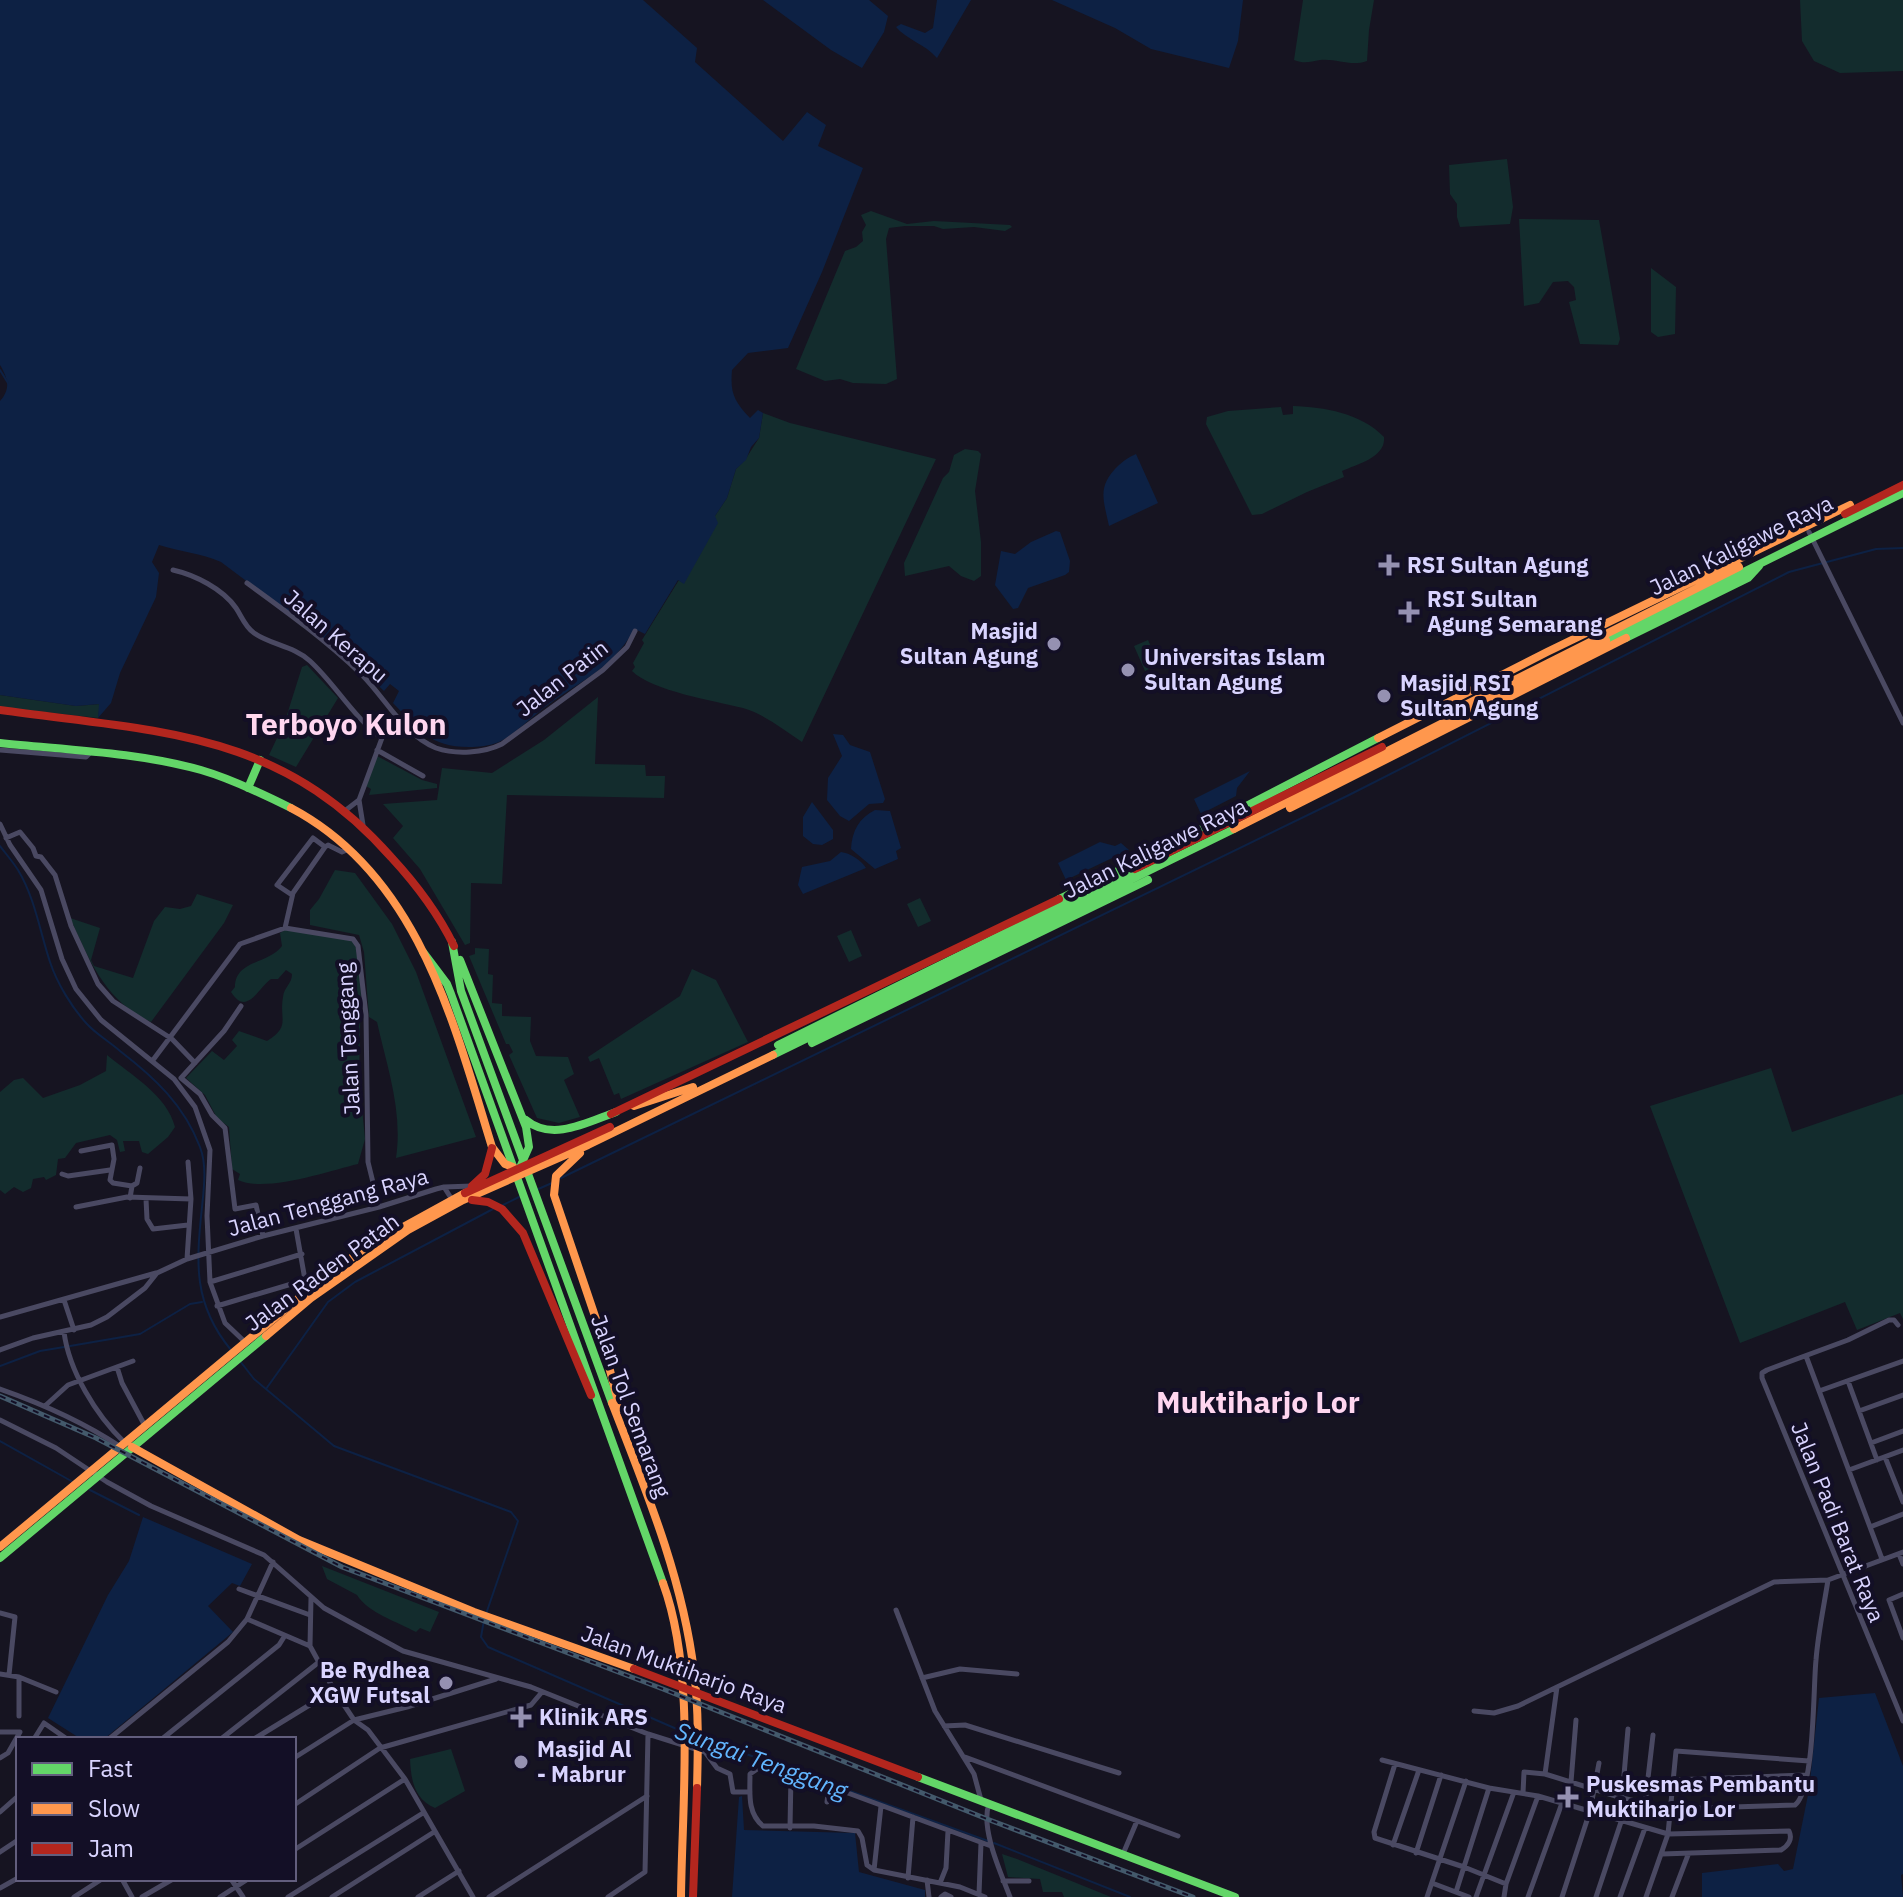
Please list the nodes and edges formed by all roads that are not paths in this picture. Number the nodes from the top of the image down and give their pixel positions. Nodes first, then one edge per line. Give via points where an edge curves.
1 (1903, 482) edge
2 (1903, 493) edge
3 (1810, 535) junction
4 (1766, 559) junction
5 (173, 570) dead end
6 (247, 583) dead end
7 (635, 631) dead end
8 (0, 710) edge
9 (397, 718) junction
10 (1903, 723) edge
11 (382, 738) junction
12 (0, 743) edge
13 (502, 744) joint
14 (0, 750) edge
15 (377, 750) junction
16 (90, 753) junction
17 (260, 760) junction
18 (1344, 765) junction
19 (423, 776) dead end
20 (248, 788) junction
21 (359, 800) junction
22 (346, 810) junction
23 (0, 824) edge
24 (363, 826) junction
25 (6, 838) junction
26 (325, 847) junction
27 (350, 848) junction
28 (1166, 855) junction
29 (292, 895) junction
30 (285, 928) junction
31 (452, 942) junction
32 (423, 952) junction
33 (241, 1006) dead end
34 (169, 1038) junction
35 (153, 1060) junction
36 (195, 1063) junction
37 (693, 1087) junction
38 (521, 1114) junction
39 (611, 1114) junction
40 (602, 1138) junction
41 (588, 1145) junction
42 (492, 1147) junction
43 (81, 1151) dead end
44 (555, 1160) junction
45 (188, 1162) dead end
46 (140, 1168) dead end
47 (517, 1169) junction
48 (110, 1170) junction
49 (62, 1174) dead end
50 (132, 1186) junction
51 (472, 1186) junction
52 (495, 1186) junction
53 (444, 1187) junction
54 (130, 1198) junction
55 (458, 1198) junction
56 (146, 1199) junction
57 (191, 1199) junction
58 (76, 1207) dead end
59 (379, 1207) junction
60 (188, 1225) junction
61 (296, 1229) junction
62 (263, 1236) junction
63 (208, 1252) junction
64 (302, 1254) junction
65 (189, 1258) junction
66 (157, 1273) junction
67 (305, 1280) junction
68 (210, 1282) junction
69 (309, 1294) junction
70 (64, 1300) junction
71 (217, 1306) junction
72 (0, 1317) edge
73 (1898, 1325) dead end
74 (74, 1330) junction
75 (64, 1332) junction
76 (247, 1344) junction
77 (0, 1350) edge
78 (1806, 1356) junction
79 (133, 1361) dead end
80 (1903, 1361) edge
81 (117, 1367) junction
82 (79, 1380) junction
83 (1848, 1381) junction
84 (200, 1385) junction
85 (0, 1389) edge
86 (1819, 1391) junction
87 (1903, 1395) edge
88 (46, 1405) junction
89 (1859, 1411) junction
90 (0, 1420) edge
91 (145, 1426) junction
92 (623, 1428) junction
93 (1903, 1431) edge
94 (610, 1434) junction
95 (1871, 1443) junction
96 (121, 1445) junction
97 (1903, 1450) edge
98 (1885, 1457) junction
99 (1877, 1460) junction
100 (1849, 1470) junction
101 (91, 1477) junction
102 (1900, 1483) edge
103 (76, 1489) junction
104 (1903, 1502) edge
105 (1903, 1514) edge
106 (1870, 1527) junction
107 (0, 1547) edge
108 (1901, 1553) edge
109 (0, 1558) edge
110 (1882, 1559) junction
111 (273, 1562) junction
112 (1903, 1564) edge
113 (1839, 1575) junction
114 (1828, 1580) junction
115 (239, 1589) dead end
116 (1903, 1594) edge
117 (258, 1595) junction
118 (311, 1598) junction
119 (896, 1610) dead end
120 (0, 1613) edge
121 (310, 1615) junction
122 (247, 1619) junction
123 (284, 1637) junction
124 (1903, 1638) edge
125 (310, 1646) junction
126 (0, 1651) edge
127 (11, 1652) junction
128 (319, 1662) junction
129 (0, 1674) edge
130 (1017, 1674) dead end
131 (9, 1675) junction
132 (19, 1677) junction
133 (499, 1678) junction
134 (922, 1678) junction
135 (1557, 1687) junction
136 (334, 1690) junction
137 (56, 1692) dead end
138 (542, 1692) junction
139 (1474, 1711) dead end
140 (19, 1716) dead end
141 (354, 1720) junction
142 (1576, 1720) dead end
143 (1903, 1721) edge
144 (944, 1726) junction
145 (1628, 1729) dead end
146 (0, 1732) edge
147 (648, 1734) junction
148 (1653, 1735) dead end
149 (17, 1737) edge
150 (35, 1737) edge
151 (64, 1737) edge
152 (111, 1737) edge
153 (164, 1737) edge
154 (224, 1737) edge
155 (257, 1737) edge
156 (16, 1739) edge
157 (380, 1748) junction
158 (296, 1757) edge
159 (965, 1757) junction
160 (0, 1758) edge
161 (1382, 1760) dead end
162 (1809, 1761) junction
163 (1599, 1763) dead end
164 (1395, 1764) junction
165 (1419, 1770) junction
166 (1119, 1773) dead end
167 (1545, 1774) junction
168 (791, 1775) junction
169 (1441, 1775) junction
170 (1806, 1775) junction
171 (405, 1779) junction
172 (1672, 1780) junction
173 (1466, 1781) junction
174 (1571, 1782) junction
175 (829, 1786) junction
176 (1489, 1788) junction
177 (1596, 1788) junction
178 (744, 1792) junction
179 (1514, 1792) junction
180 (1523, 1793) junction
181 (647, 1796) junction
182 (1538, 1796) junction
183 (16, 1798) edge
184 (1622, 1798) junction
185 (827, 1802) dead end
186 (985, 1802) junction
187 (1562, 1803) junction
188 (296, 1804) edge
189 (1645, 1804) junction
190 (881, 1806) junction
191 (1670, 1809) junction
192 (1590, 1811) junction
193 (0, 1812) edge
194 (423, 1813) junction
195 (913, 1817) junction
196 (1137, 1821) junction
197 (1621, 1822) junction
198 (790, 1828) junction
199 (1645, 1828) junction
200 (948, 1831) junction
201 (434, 1832) junction
202 (1668, 1834) junction
203 (1178, 1836) dead end
204 (981, 1843) junction
205 (1393, 1845) junction
206 (991, 1846) junction
207 (296, 1849) edge
208 (1416, 1853) junction
209 (1123, 1854) junction
210 (1662, 1854) junction
211 (1688, 1855) junction
212 (1440, 1860) junction
213 (1464, 1867) junction
214 (874, 1870) junction
215 (459, 1871) junction
216 (1485, 1876) junction
217 (908, 1878) junction
218 (927, 1880) junction
219 (99, 1881) edge
220 (170, 1881) edge
221 (232, 1881) edge
222 (245, 1881) edge
223 (1003, 1881) junction
224 (1029, 1881) dead end
225 (940, 1883) junction
226 (1432, 1883) junction
227 (1506, 1884) junction
228 (236, 1886) junction
229 (1456, 1892) junction
230 (929, 1893) edge
231 (982, 1896) edge
232 (74, 1897) edge
233 (142, 1897) edge
234 (220, 1897) edge
235 (243, 1897) edge
236 (288, 1897) edge
237 (332, 1897) edge
238 (418, 1897) edge
239 (473, 1897) edge
240 (489, 1897) edge
241 (608, 1897) edge
242 (681, 1897) edge
243 (693, 1897) edge
244 (941, 1897) edge
245 (951, 1897) edge
246 (1010, 1897) edge
247 (1235, 1897) edge
248 (1427, 1897) edge
249 (1469, 1897) edge
250 (1476, 1897) edge
251 (1504, 1897) edge
252 (1528, 1897) edge
253 (1562, 1897) edge
254 (1596, 1897) edge
255 (1620, 1897) edge
256 (1646, 1897) edge
257 (1672, 1897) edge

1 - 3 main road, Jalan Kaligawe Raya
1 - 18 main road via 1637,607
2 - 3 main road
3 - 4 main road
3 - 10 street
3 - 18 main road, Jalan Kaligawe Raya
4 - 18 main road, Jalan Kaligawe Raya
4 - 40 main road via 1748,578 1723,591 1058,925 636,1127
5 - 11 street via 205,583 236,608 254,633 308,659 356,717
6 - 9 street, Jalan Kerapu via 345,660
7 - 13 street, Jalan Patin via 603,670
8 - 17 main road via 191,737
9 - 11 street
9 - 13 street, Jalan Kerapu via 428,744 446,750 485,750
11 - 15 street
12 - 16 main road
14 - 16 street via 70,757
15 - 19 street
15 - 21 street
16 - 20 main road via 176,764
17 - 20 main road
17 - 22 main road via 301,779
18 - 28 main road, Jalan Kaligawe Raya
18 - 28 main road
20 - 27 main road via 309,818
21 - 22 street
21 - 24 street
22 - 24 main road
23 - 25 street
24 - 31 main road via 411,880
25 - 34 street via 20,832 55,875 98,984 125,1011
25 - 35 street via 41,890 76,989 104,1023
26 - 27 street via 342,852
26 - 29 street
26 - 29 street via 313,838 285,872 277,885
27 - 32 main road via 402,914
28 - 37 main road, Jalan Kaligawe Raya
28 - 39 main road
28 - 40 main road, Jalan Kaligawe Raya
29 - 30 street
30 - 34 street via 240,944
30 - 59 street, Jalan Tenggang via 353,939 358,946 366,1015 368,1162
31 - 38 main road
31 - 92 main road, Jalan Tol Semarang via 461,991
32 - 42 main road
32 - 94 main road, Jalan Tol Semarang via 447,984
33 - 36 street
34 - 35 street
34 - 36 street
35 - 63 street via 193,1104 207,1138
36 - 62 street via 181,1078 225,1128 235,1209 256,1205
37 - 39 main road
37 - 47 main road
38 - 39 main road via 543,1132
38 - 47 main road via 529,1152
40 - 41 main road, Jalan Kaligawe Raya
41 - 44 main road, Jalan Kaligawe Raya
41 - 92 main road via 560,1170 554,1191 614,1377
42 - 47 main road via 505,1164
42 - 51 main road via 485,1174
43 - 48 street via 112,1145
44 - 47 main road
44 - 52 main road, Jalan Raden Patah
45 - 57 street
46 - 50 street
47 - 52 main road
47 - 55 main road, Jalan Raden Patah
48 - 49 street
48 - 50 street via 111,1182
50 - 54 street
51 - 53 street
51 - 55 main road
52 - 55 main road, Jalan Raden Patah
53 - 55 street, Jalan Tenggang Raya
53 - 59 street, Jalan Tenggang Raya
54 - 56 street
54 - 58 street
55 - 69 main road, Jalan Raden Patah
55 - 94 main road via 483,1199 512,1215
56 - 57 street
56 - 60 street via 153,1229
57 - 60 street
59 - 61 street, Jalan Tenggang Raya
60 - 65 street
61 - 62 street, Jalan Tenggang Raya
61 - 64 street
62 - 63 street, Jalan Tenggang Raya
63 - 65 street, Jalan Tenggang Raya
63 - 68 street
64 - 67 street
64 - 68 street
65 - 66 street
66 - 70 street
66 - 74 street via 107,1317
67 - 69 street
67 - 71 street
68 - 71 street
69 - 76 main road, Jalan Raden Patah
70 - 72 street
70 - 74 street
71 - 76 street via 226,1325
73 - 78 street via 1889,1320
74 - 75 street
75 - 77 street
75 - 82 street
76 - 84 main road, Jalan Raden Patah
78 - 86 street
78 - 113 street, Jalan Padi Barat Raya via 1767,1370 1762,1378
79 - 81 street
80 - 83 street
81 - 82 street
81 - 91 street
82 - 88 street
82 - 96 street
83 - 86 street
83 - 89 street
84 - 91 main road, Jalan Raden Patah
84 - 96 main road, Jalan Raden Patah
85 - 88 street
86 - 100 street
87 - 89 street
88 - 96 street
89 - 95 street
90 - 101 street via 56,1448
91 - 96 main road, Jalan Raden Patah
92 - 243 main road, Jalan Tol Semarang via 691,1644 697,1751
93 - 95 street
94 - 242 main road, Jalan Tol Semarang via 666,1590 679,1648 685,1749
95 - 99 street
96 - 101 main road
96 - 101 main road
96 - 186 main road, Jalan Muktiharjo Raya via 299,1540 474,1612
97 - 98 street
98 - 99 street
98 - 102 street
99 - 100 street
100 - 106 street
101 - 103 main road
101 - 111 street
102 - 104 street
103 - 107 main road
103 - 109 main road
105 - 106 street
106 - 110 street
108 - 110 street
108 - 112 street
110 - 113 street
111 - 117 street
111 - 118 street
113 - 114 street
113 - 143 street, Jalan Padi Barat Raya
114 - 135 street via 1774,1582
114 - 162 street
115 - 117 street
116 - 124 street via 1889,1600
117 - 121 street
117 - 122 street
118 - 121 street
118 - 133 street via 403,1651
119 - 134 street
120 - 127 street via 15,1617
121 - 125 street
122 - 123 street
122 - 152 street via 228,1642
123 - 125 street
123 - 153 street
125 - 128 street
126 - 127 street
127 - 131 street
128 - 136 street
128 - 154 street
129 - 131 street
130 - 134 street via 960,1669
131 - 132 street
132 - 137 street
132 - 140 street
133 - 138 street
133 - 141 street
134 - 144 street
135 - 139 street via 1505,1712
135 - 167 street
136 - 141 street
136 - 155 street
138 - 147 street
138 - 157 street via 531,1705
141 - 157 street
141 - 158 street
142 - 174 street
144 - 159 street
144 - 166 street via 965,1725
145 - 184 street
146 - 149 street via 20,1732
147 - 178 street via 705,1752 731,1777 733,1792
147 - 181 street
148 - 189 street
150 - 151 street via 44,1723
156 - 160 street
157 - 171 street
157 - 188 street
159 - 186 street
159 - 196 street
161 - 164 street
162 - 170 street
162 - 172 street via 1678,1750
163 - 177 street
164 - 165 street
164 - 205 street via 1374,1832 1374,1837
165 - 169 street
165 - 205 street
167 - 174 street
167 - 180 street via 1524,1772
168 - 175 street
168 - 178 street via 759,1766
168 - 198 street
169 - 173 street
169 - 208 street
170 - 172 street
170 - 191 street via 1795,1805
171 - 194 street
171 - 207 street
172 - 191 street
173 - 176 street
173 - 212 street
174 - 177 street
175 - 185 street
175 - 190 street
176 - 179 street
176 - 213 street
177 - 184 street
177 - 192 street
178 - 198 street via 759,1823
179 - 180 street
179 - 216 street
180 - 182 street
181 - 240 street
181 - 241 street via 645,1869
182 - 187 street
182 - 227 street
183 - 193 street
184 - 189 street
186 - 206 street
186 - 209 main road, Jalan Muktiharjo Raya
187 - 192 street
187 - 252 street
189 - 191 street
190 - 195 street
190 - 214 street
191 - 202 street
192 - 197 street
192 - 253 street
194 - 201 street
194 - 236 street
195 - 200 street
195 - 217 street
196 - 203 street
196 - 209 street
197 - 199 street
197 - 254 street
198 - 214 street via 858,1831 867,1865
199 - 202 street
199 - 255 street
200 - 204 street
200 - 225 street
201 - 215 street
201 - 237 street
202 - 210 street
202 - 211 street via 1789,1831 1790,1841 1781,1850
204 - 206 street
204 - 231 street
205 - 208 street
206 - 223 street
208 - 212 street
209 - 247 main road, Jalan Muktiharjo Raya
210 - 211 street
210 - 256 street
211 - 257 street
212 - 213 street
212 - 226 street
213 - 216 street
213 - 229 street
214 - 217 street
215 - 238 street
215 - 239 street
216 - 227 street
216 - 250 street
217 - 218 street
218 - 225 street
218 - 230 street
219 - 232 street
220 - 233 street
221 - 228 street
222 - 228 street
223 - 224 street
223 - 246 street
225 - 231 street
226 - 229 street
226 - 248 street
227 - 251 street
228 - 234 street
228 - 235 street
229 - 249 street
244 - 245 street

